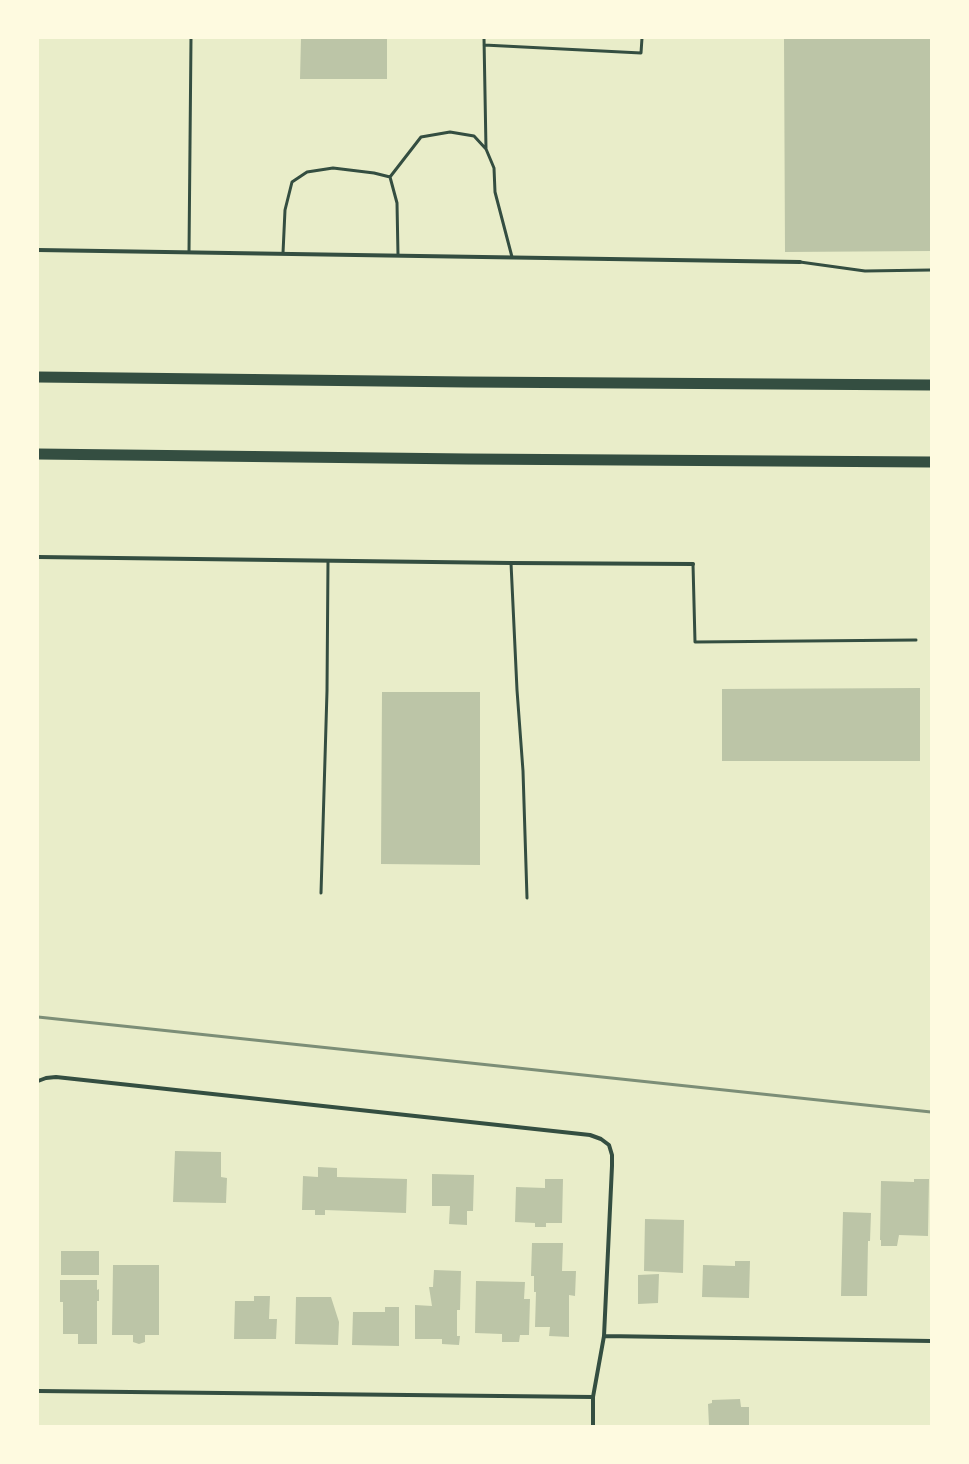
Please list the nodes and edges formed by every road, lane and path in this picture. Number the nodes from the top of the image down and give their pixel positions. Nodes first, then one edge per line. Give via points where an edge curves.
1 (191, 38) edge
2 (484, 38) edge
3 (642, 38) edge
4 (484, 46) junction
5 (486, 150) junction
6 (390, 177) junction
7 (38, 250) edge
8 (189, 252) junction
9 (283, 253) junction
10 (398, 256) junction
11 (512, 258) junction
12 (800, 262) joint
13 (931, 270) edge
14 (38, 377) edge
15 (931, 385) edge
16 (38, 454) edge
17 (931, 462) edge
18 (38, 557) edge
19 (328, 561) junction
20 (511, 563) junction
21 (693, 564) joint
22 (916, 640) dead end
23 (321, 893) dead end
24 (527, 898) dead end
25 (38, 1081) edge
26 (604, 1336) junction
27 (931, 1341) edge
28 (38, 1391) edge
29 (593, 1397) junction
30 (593, 1426) edge

1 - 8 lane
2 - 4 lane
3 - 4 lane via 642,53
4 - 5 lane
5 - 6 lane via 474,136 450,132 421,137
5 - 11 lane via 494,168 495,192
6 - 9 lane via 333,168 307,172 292,182 285,210
6 - 10 lane via 397,203
7 - 8 street
8 - 9 street
9 - 10 street
10 - 11 street
11 - 12 street
12 - 13 lane via 865,271
14 - 15 highway
16 - 17 highway
18 - 19 street
19 - 20 street
19 - 23 lane
20 - 21 street
20 - 24 lane via 523,771
21 - 22 lane via 695,642
25 - 26 street via 56,1077 582,1134 601,1139 609,1145 612,1155
26 - 27 street
26 - 29 street
28 - 29 street
29 - 30 street

